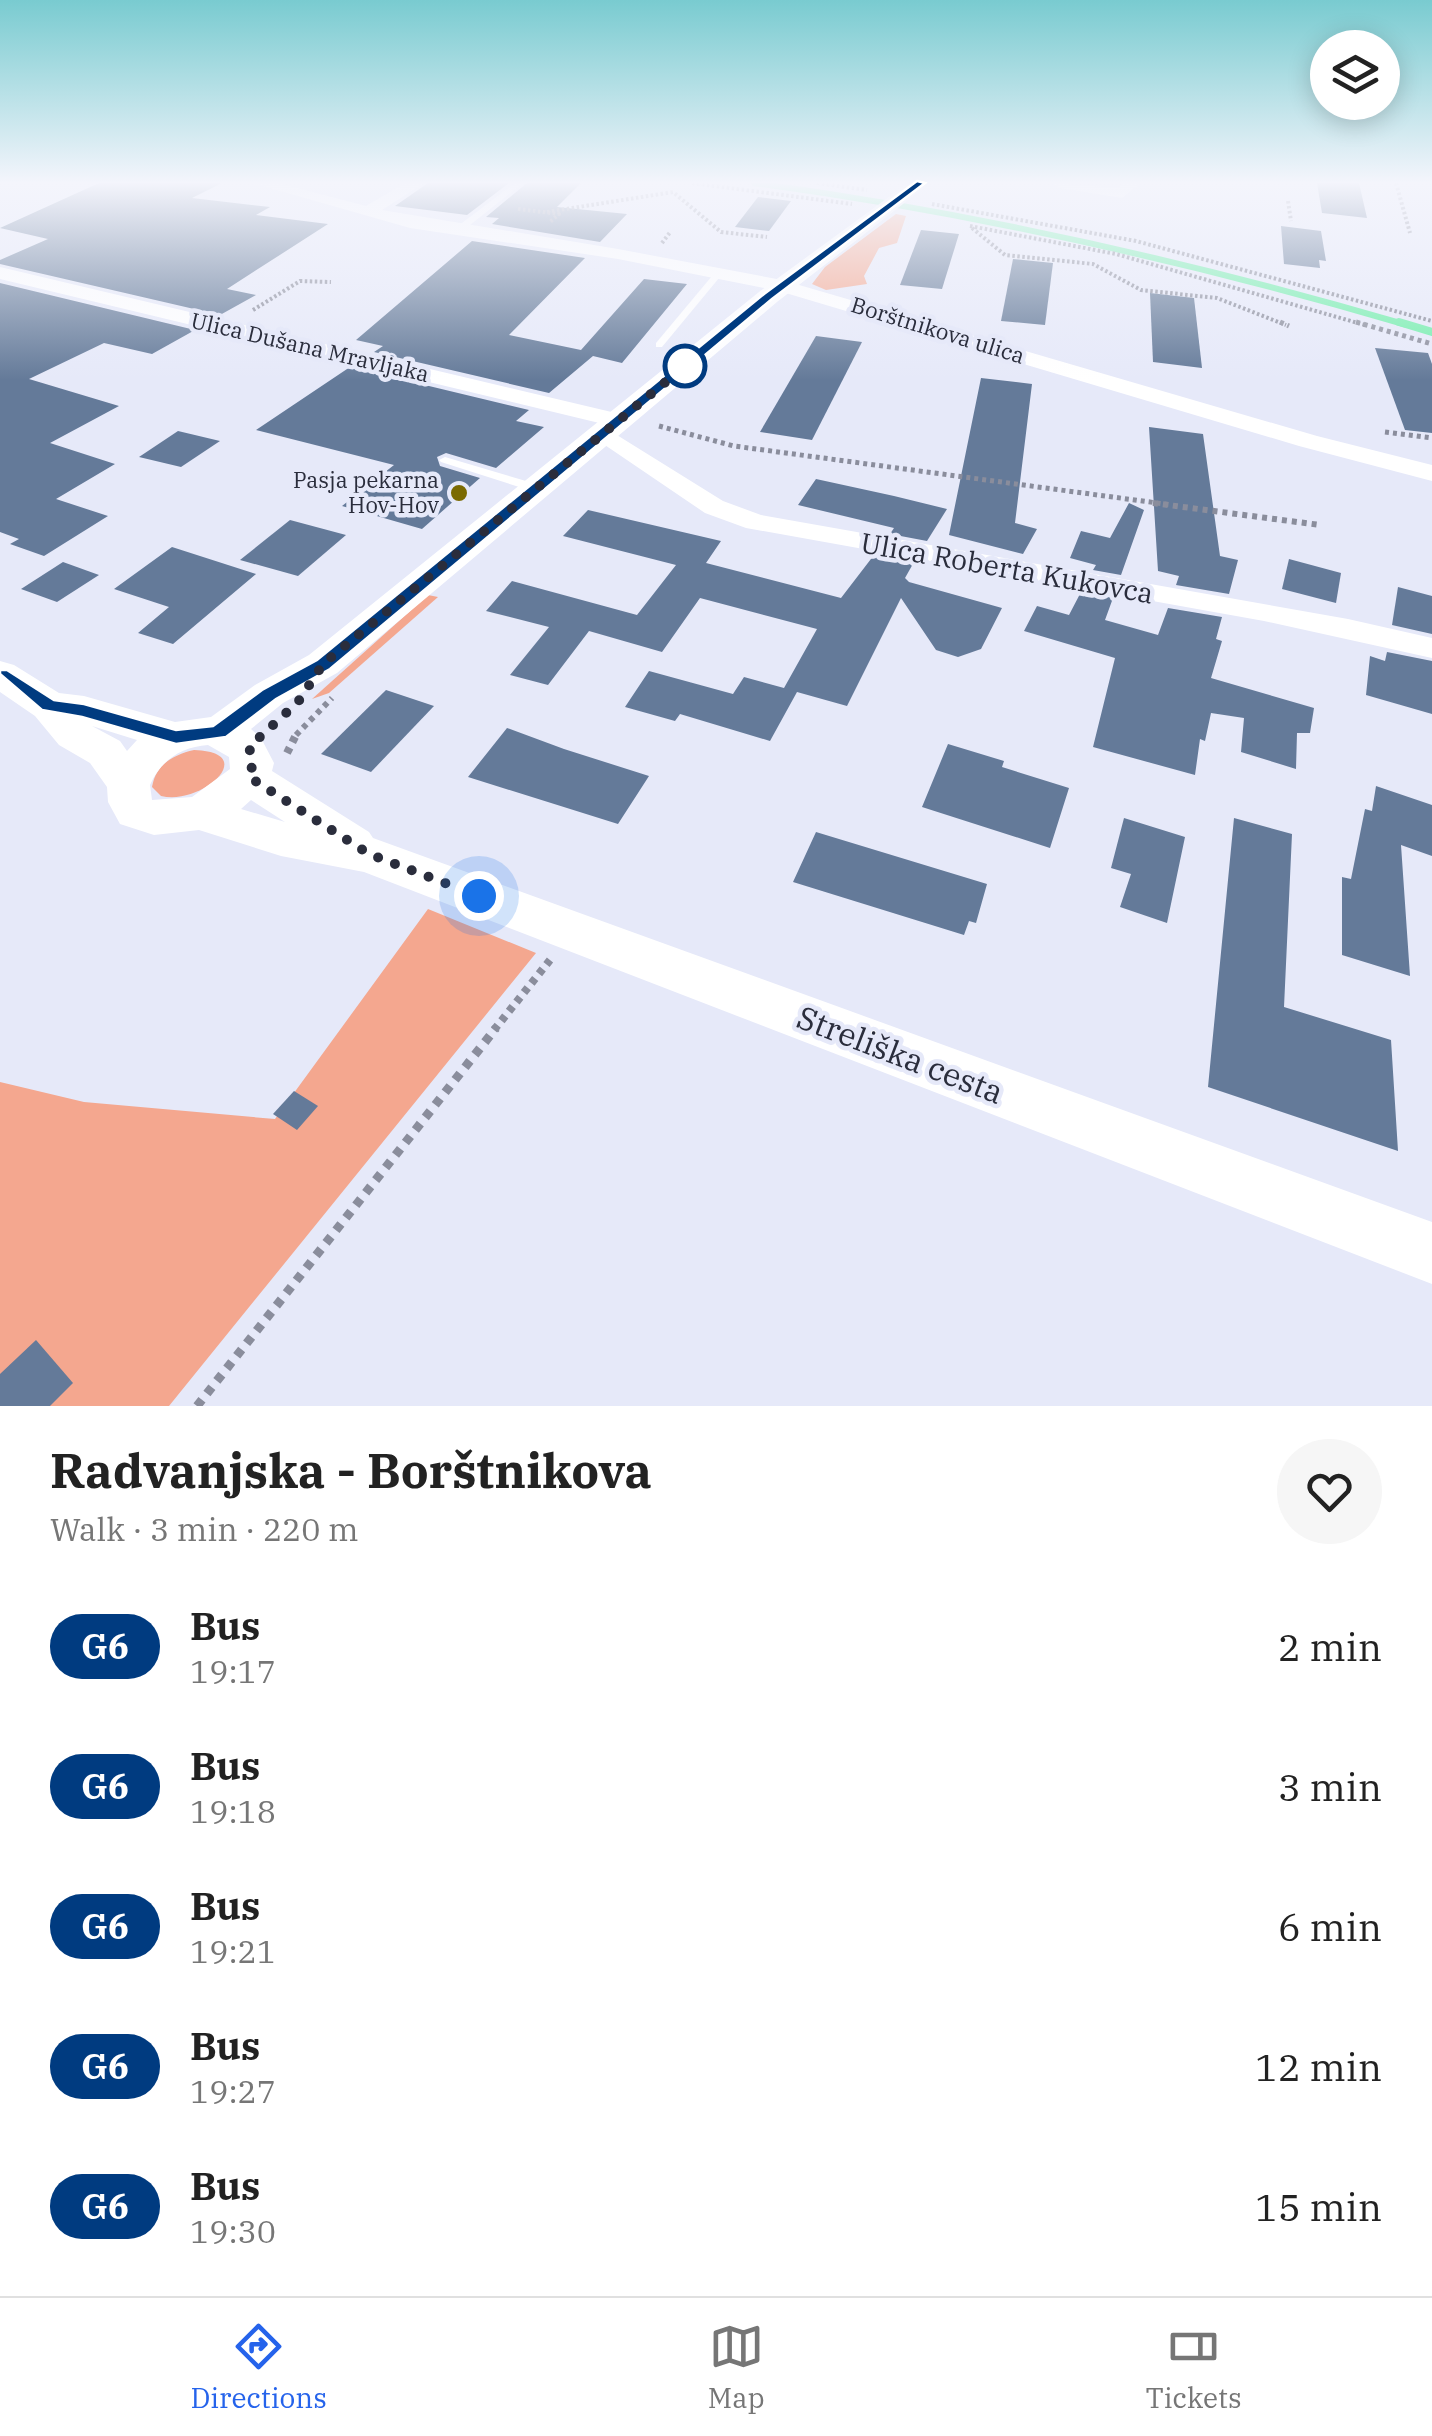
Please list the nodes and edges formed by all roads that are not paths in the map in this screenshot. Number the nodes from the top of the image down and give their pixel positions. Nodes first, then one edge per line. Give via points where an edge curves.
1 (570, 249) edge
2 (827, 249) edge
3 (720, 272) junction
4 (0, 273) edge
5 (782, 286) junction
6 (659, 345) dead end
7 (612, 428) junction
8 (445, 460) dead end
9 (1432, 473) edge
10 (539, 489) junction
11 (1432, 648) edge
12 (0, 674) edge
13 (49, 706) junction
14 (176, 737) junction
15 (239, 752) junction
16 (128, 785) junction
17 (200, 813) junction
18 (369, 854) junction
19 (1432, 1253) edge

1 - 3 street, Borštnikova ulica
2 - 5 street
3 - 5 street, Borštnikova ulica
3 - 6 lane
4 - 7 street, Ulica Dušana Mravljaka
5 - 7 street
5 - 9 street, Borštnikova ulica
7 - 10 street
7 - 11 street, Ulica Roberta Kukovca via 714,507 755,522 1317,620
8 - 10 lane
10 - 15 street via 323,664 298,702
12 - 13 street, Streliška cesta
13 - 14 street, Streliška cesta
13 - 16 street, Streliška cesta via 74,735 105,752
14 - 15 street, Streliška cesta
14 - 16 street via 152,750
15 - 17 street, Streliška cesta via 239,790
15 - 18 street, Streliška cesta
16 - 17 street, Streliška cesta via 136,812 154,818
17 - 18 street, Streliška cesta via 281,838
18 - 19 street, Streliška cesta

